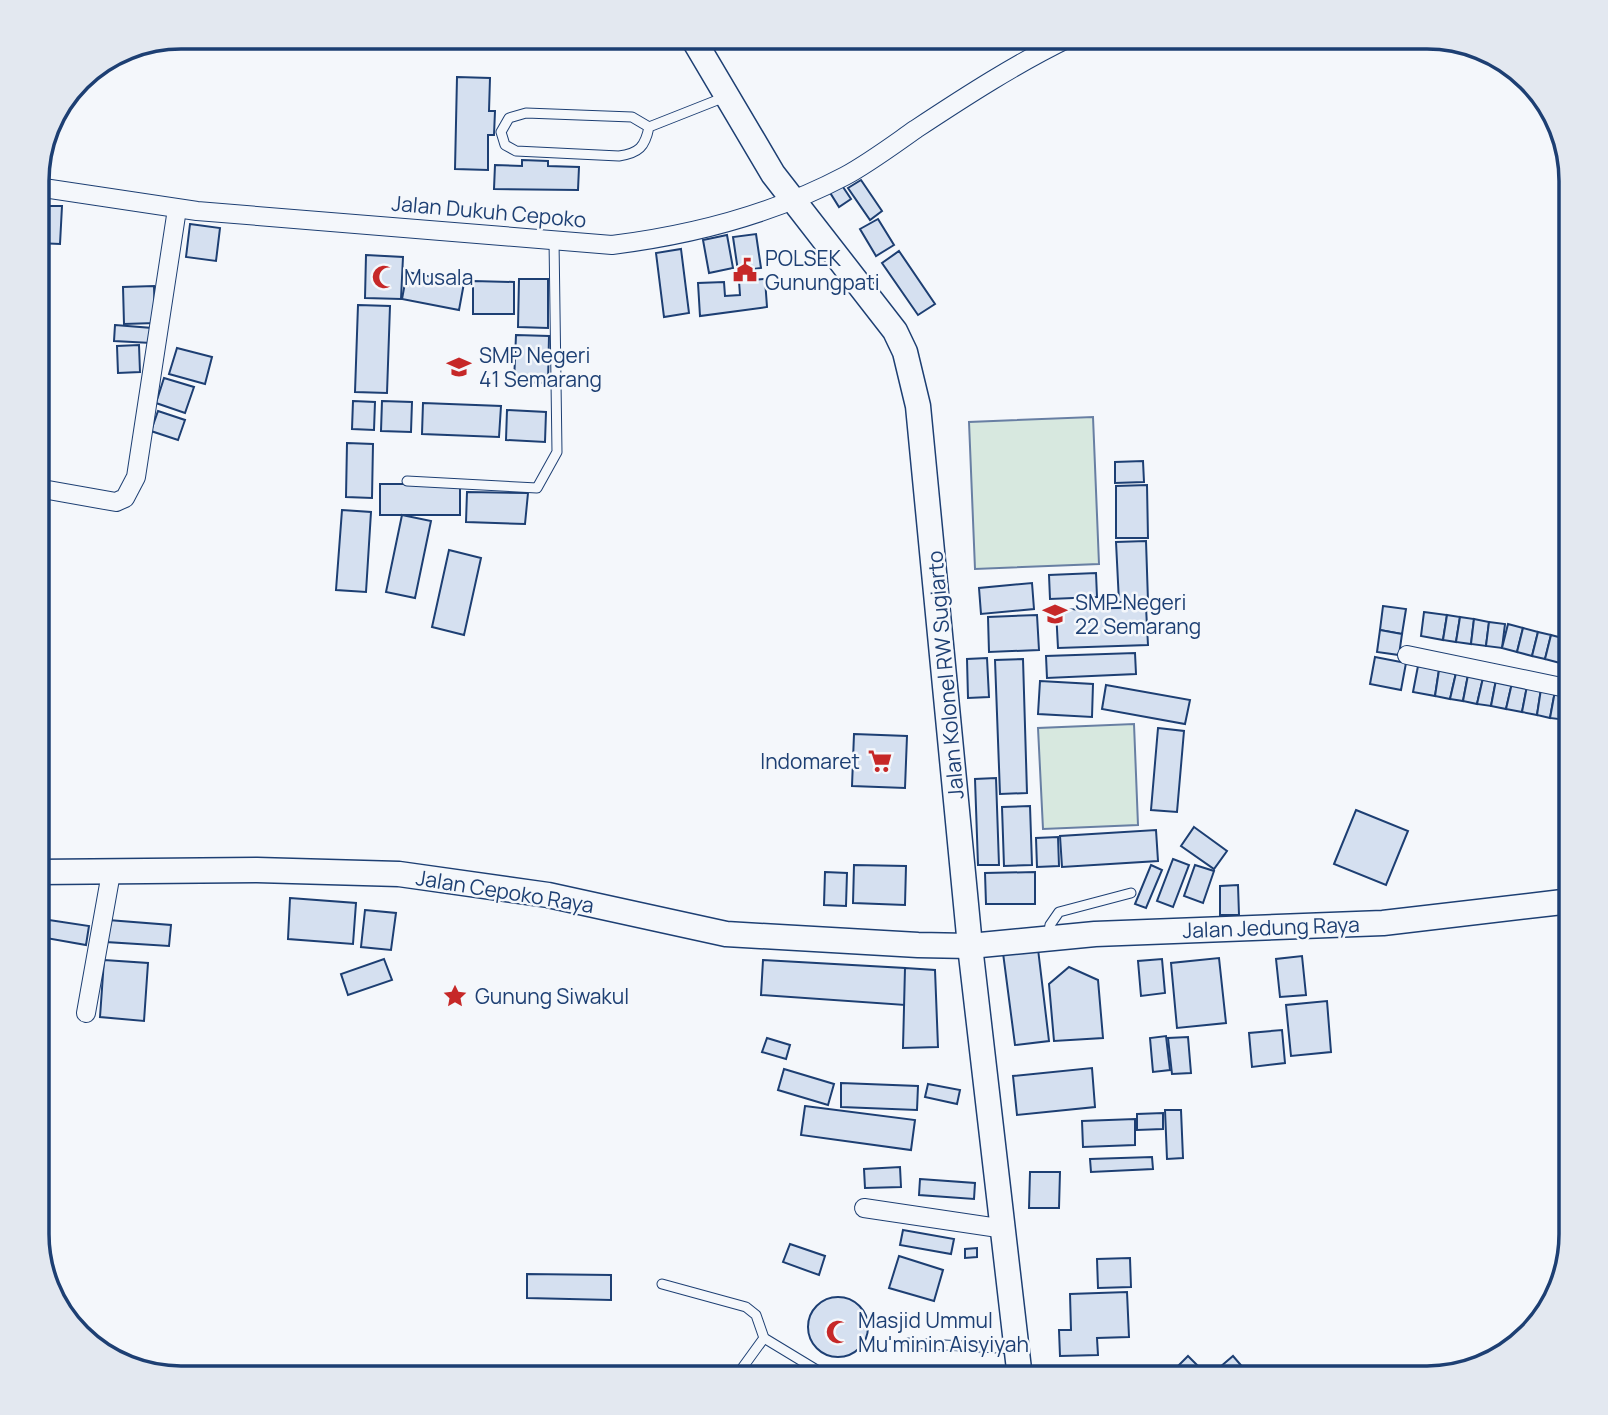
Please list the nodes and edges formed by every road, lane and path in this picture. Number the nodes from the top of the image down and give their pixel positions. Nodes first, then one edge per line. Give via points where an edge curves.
1 (699, 49) edge
2 (1050, 49) edge
3 (725, 97) junction
4 (649, 127) junction
5 (49, 189) edge
6 (791, 201) junction
7 (177, 209) junction
8 (554, 240) junction
9 (407, 481) dead end
10 (49, 490) edge
11 (1407, 655) dead end
12 (1559, 687) edge
13 (49, 872) edge
14 (111, 873) junction
15 (1131, 893) dead end
16 (1559, 902) edge
17 (1048, 939) junction
18 (970, 946) junction
19 (86, 1013) dead end
20 (864, 1208) dead end
21 (1005, 1229) junction
22 (662, 1284) dead end
23 (764, 1338) junction
24 (909, 1343) dead end
25 (1017, 1349) junction
26 (744, 1366) edge
27 (810, 1366) edge
28 (1019, 1366) edge

1 - 3 main road, Jalan Kolonel RW Sugiarto
2 - 6 street, Jalan Dukuh Cepoko via 966,96 846,175
3 - 4 lane
3 - 6 main road, Jalan Kolonel RW Sugiarto
4 - 4 lane via 645,144 635,153 619,156 516,151 505,145 502,132 509,118 526,113 632,117
5 - 7 street, Jalan Dukuh Cepoko
6 - 8 street, Jalan Dukuh Cepoko via 663,238 612,245
6 - 18 main road, Jalan Kolonel RW Sugiarto via 895,331 918,406
7 - 8 street, Jalan Dukuh Cepoko
7 - 10 street via 136,477 116,502
8 - 9 lane via 557,452 537,488
11 - 12 street
13 - 14 main road, Jalan Cepoko Raya
14 - 18 main road, Jalan Cepoko Raya via 257,870 399,874 548,895 726,934
14 - 19 street
15 - 17 lane via 1059,912
16 - 17 main road, Jalan Jedung Raya via 1383,923
17 - 18 main road, Jalan Jedung Raya
18 - 21 main road, Jalan Kolonel RW Sugiarto
20 - 21 street
21 - 25 main road, Jalan Kolonel RW Sugiarto
22 - 23 lane via 746,1307 755,1315
23 - 26 lane
23 - 27 lane
24 - 25 lane
25 - 28 main road, Jalan Kolonel RW Sugiarto

